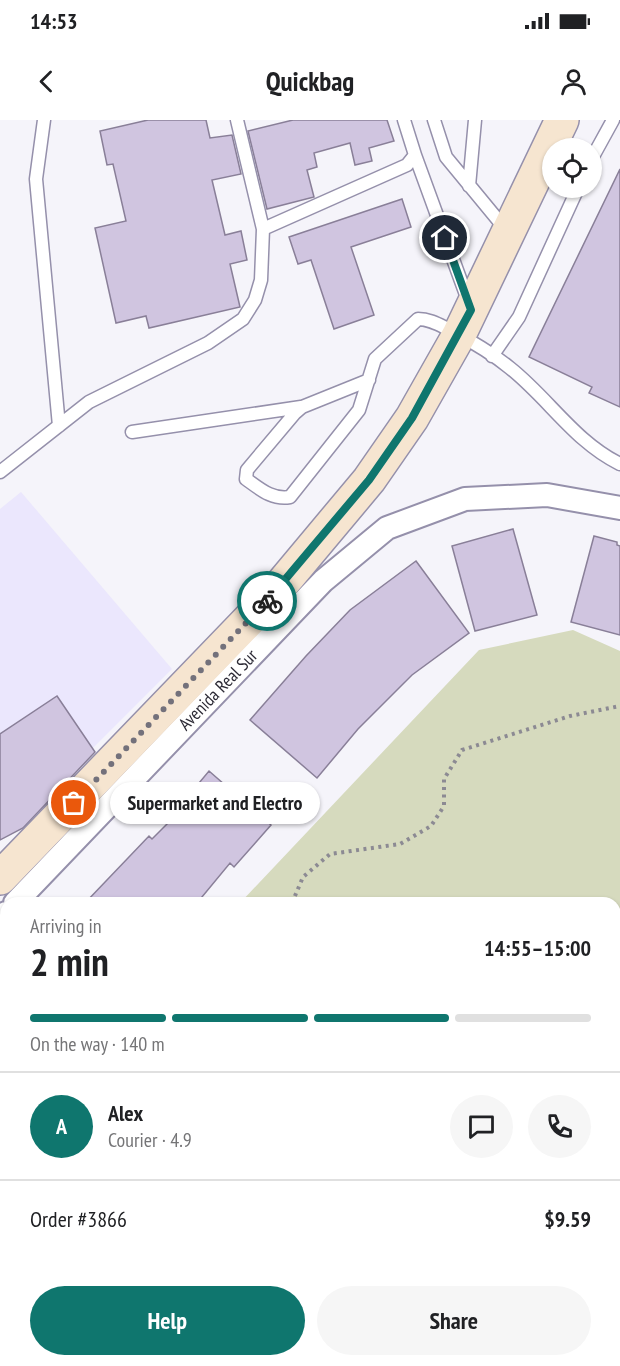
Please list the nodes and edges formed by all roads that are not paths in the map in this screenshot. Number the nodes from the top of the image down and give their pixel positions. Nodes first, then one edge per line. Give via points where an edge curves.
1 (44, 120) edge
2 (238, 120) edge
3 (404, 120) edge
4 (434, 120) edge
5 (475, 120) edge
6 (562, 120) edge
7 (613, 120) edge
8 (602, 140) edge
9 (415, 155) junction
10 (468, 186) junction
11 (573, 198) edge
12 (263, 229) junction
13 (508, 232) junction
14 (465, 322) junction
15 (492, 356) junction
16 (369, 380) junction
17 (302, 407) junction
18 (59, 426) junction
19 (132, 432) dead end
20 (620, 464) edge
21 (0, 472) edge
22 (620, 508) edge
23 (12, 857) edge
24 (0, 878) edge
25 (21, 897) edge

1 - 18 lane via 36,180
2 - 12 lane
3 - 9 lane
4 - 10 lane via 446,157
5 - 10 lane
6 - 13 street
7 - 8 lane
9 - 12 lane via 407,165
9 - 14 lane
10 - 13 lane
11 - 15 lane via 519,317
12 - 18 lane via 261,280 243,319 208,343 89,402
13 - 14 street
14 - 15 lane
14 - 16 lane via 418,319 375,360
14 - 23 street via 412,418 369,480 272,596
15 - 20 lane via 510,368 573,432
16 - 17 lane
16 - 17 lane via 359,410 290,497 269,495 246,479 247,470
17 - 19 lane
18 - 21 lane
22 - 25 street, Avenida Real Sur via 547,495 465,499 387,528 323,581
23 - 24 street

